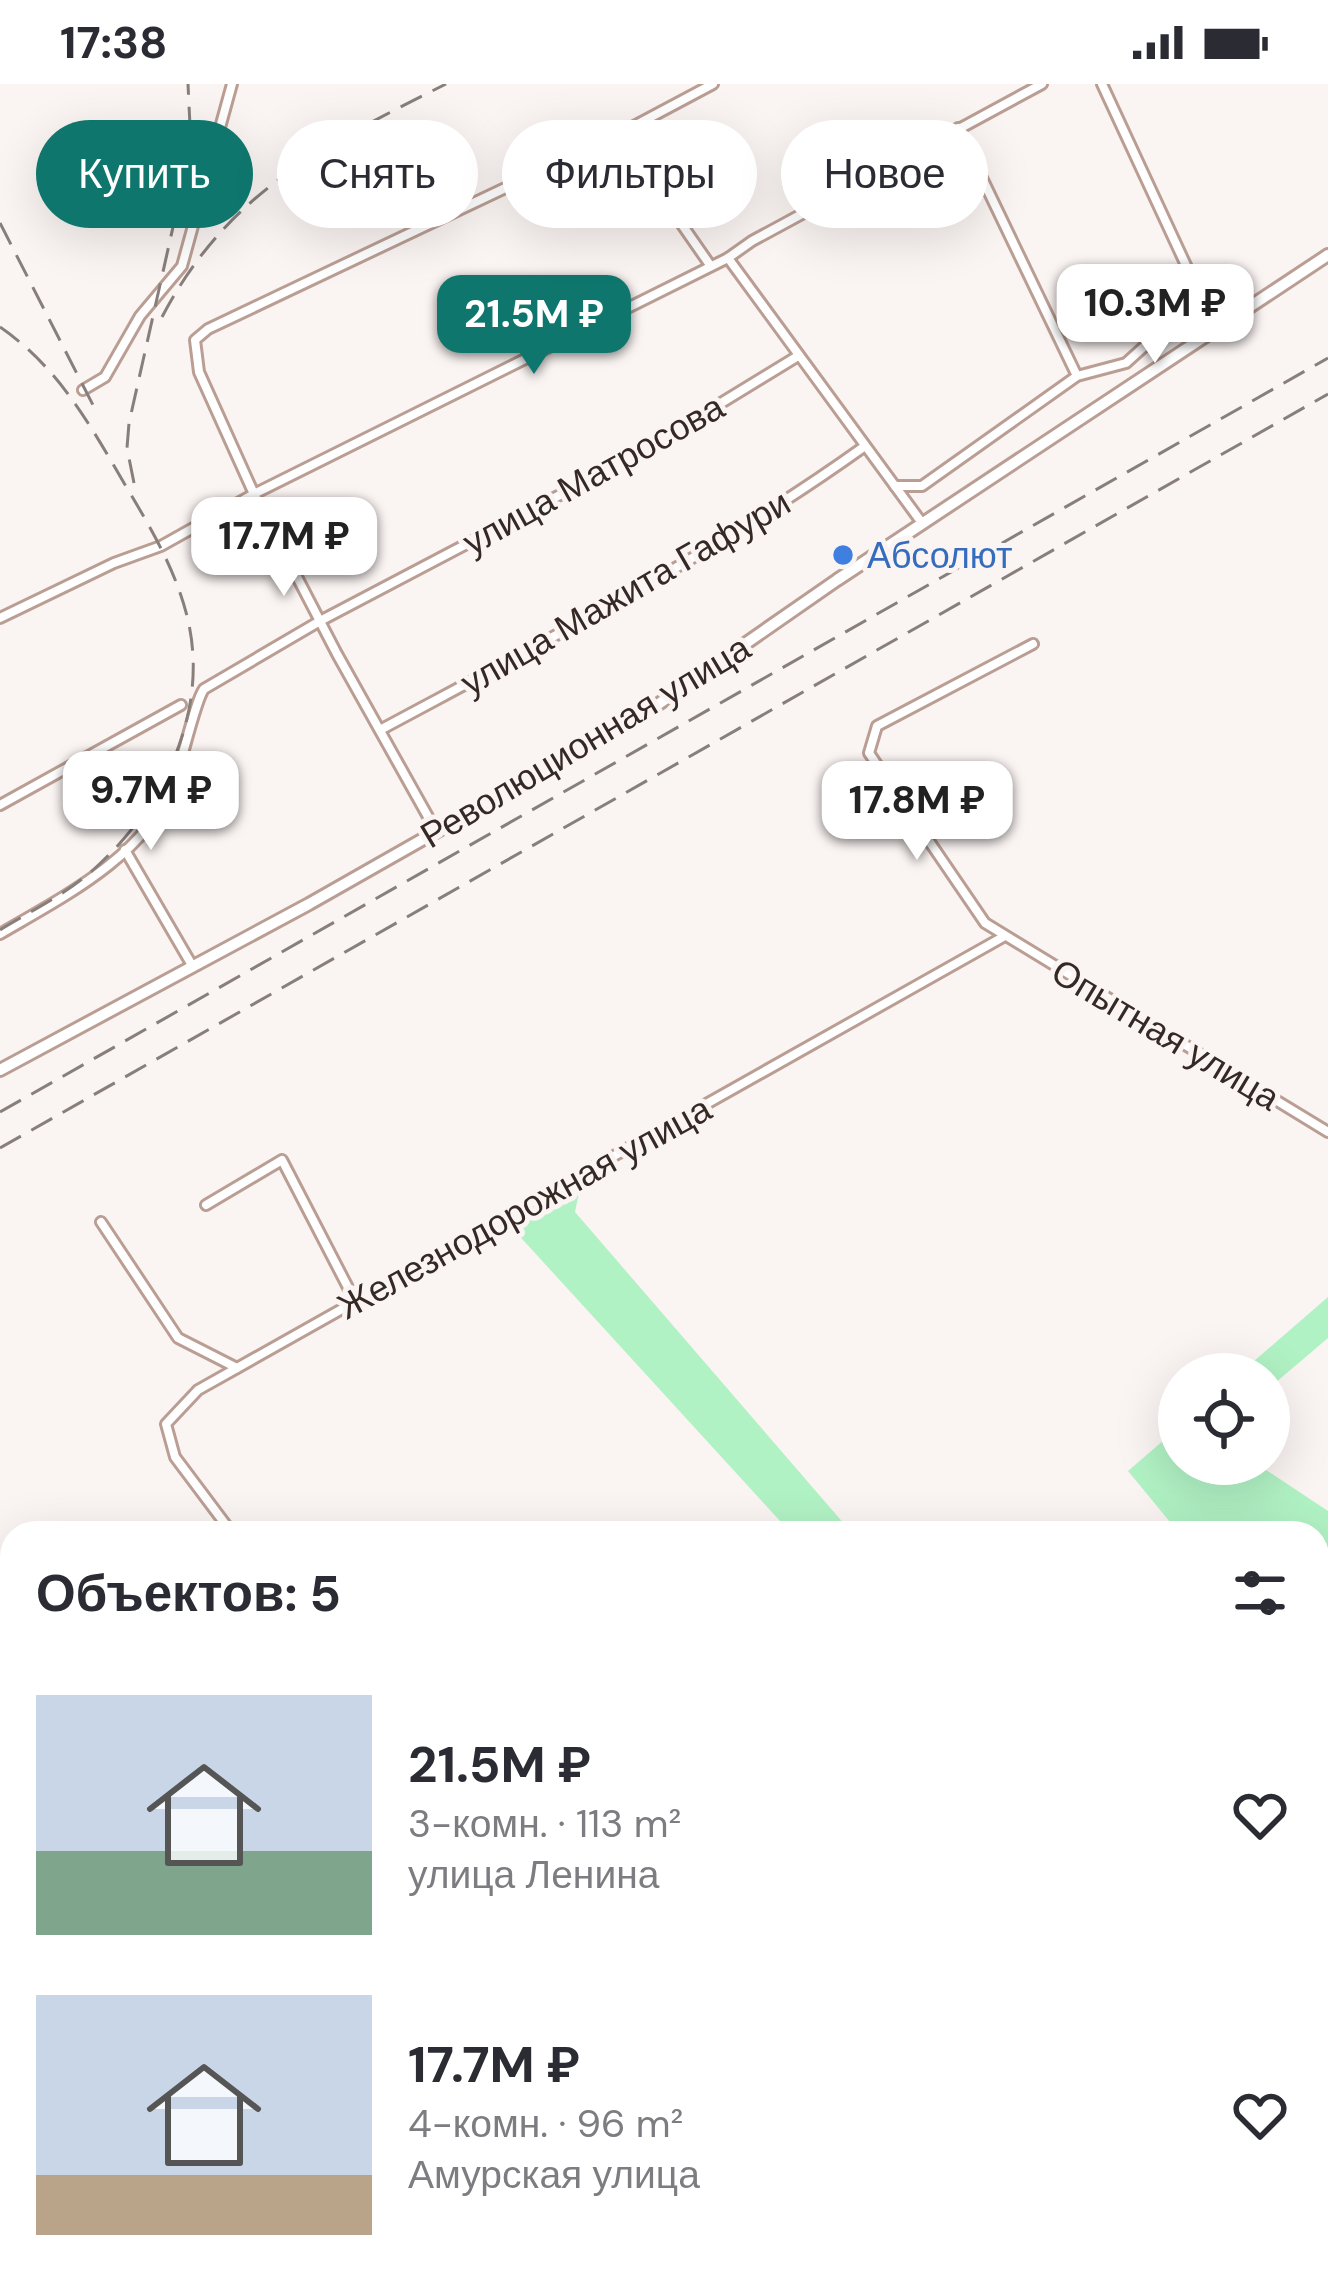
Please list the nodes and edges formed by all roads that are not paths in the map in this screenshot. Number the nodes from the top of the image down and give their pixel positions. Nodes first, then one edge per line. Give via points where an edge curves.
1 (232, 84) edge
2 (713, 84) edge
3 (1042, 84) edge
4 (1102, 84) edge
5 (645, 120) edge
6 (973, 120) edge
7 (502, 189) edge
8 (988, 191) edge
9 (684, 228) edge
10 (782, 228) edge
11 (1328, 255) edge
12 (728, 259) junction
13 (710, 265) junction
14 (1200, 296) junction
15 (1215, 328) junction
16 (798, 356) junction
17 (1077, 376) junction
18 (83, 390) dead end
19 (865, 446) junction
20 (895, 486) junction
21 (254, 494) junction
22 (922, 523) junction
23 (0, 618) edge
24 (320, 621) junction
25 (1033, 644) dead end
26 (181, 705) dead end
27 (380, 730) junction
28 (0, 805) edge
29 (437, 832) junction
30 (125, 850) junction
31 (0, 934) edge
32 (1003, 938) junction
33 (193, 968) junction
34 (0, 1070) edge
35 (1328, 1132) edge
36 (206, 1204) dead end
37 (100, 1222) dead end
38 (356, 1301) junction
39 (237, 1368) junction
40 (223, 1521) edge

1 - 18 street via 182,266 140,316 105,377
2 - 5 street
3 - 6 street
4 - 14 street
7 - 21 street via 195,340 200,372
8 - 17 street
9 - 13 street
10 - 12 street
11 - 15 main road, Революционная улица
12 - 13 street
12 - 16 street
13 - 21 street
14 - 15 street
14 - 17 street via 1126,364
15 - 22 main road, Революционная улица
16 - 19 street
16 - 24 street, улица Матросова via 617,466
17 - 20 street via 922,486
19 - 20 street
19 - 27 street, улица Мажита Гафури via 799,494
20 - 22 street
21 - 23 street
21 - 24 street
22 - 29 main road, Революционная улица via 647,712
24 - 27 street
24 - 30 street, улица Матросова via 199,694 170,791
25 - 32 street via 877,726 869,753
26 - 28 street
27 - 29 street
29 - 33 main road, Революционная улица
30 - 31 street
30 - 33 street
32 - 35 street, Опытная улица
32 - 38 street, Железнодорожная улица
33 - 34 main road, Революционная улица
36 - 38 street via 282,1160
37 - 39 street via 178,1338
38 - 39 street, Железнодорожная улица
39 - 40 street, Железнодорожная улица via 198,1390 166,1424 176,1456

